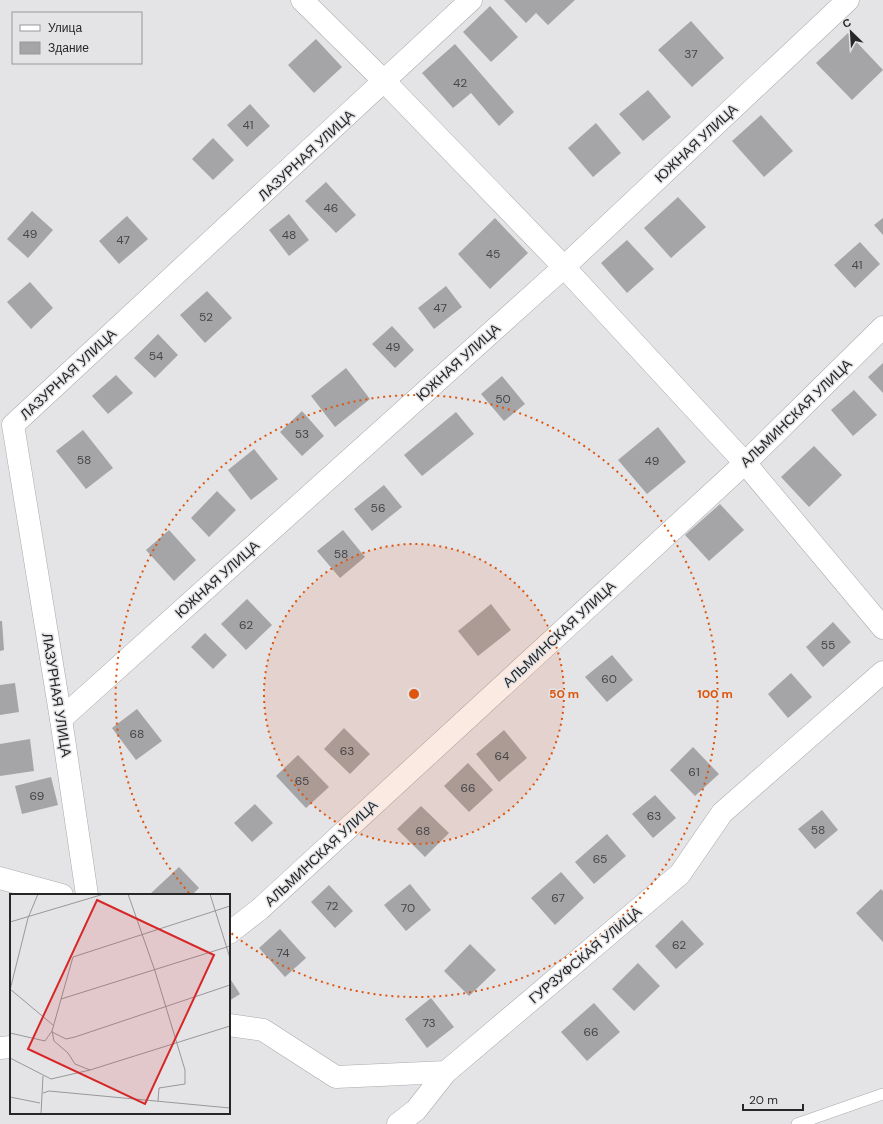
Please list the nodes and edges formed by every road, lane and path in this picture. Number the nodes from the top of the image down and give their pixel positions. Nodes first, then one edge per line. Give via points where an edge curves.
1 (302, 0) edge
2 (471, 0) edge
3 (848, 0) edge
4 (385, 82) junction
5 (564, 267) junction
6 (883, 327) edge
7 (745, 463) junction
8 (883, 628) edge
9 (883, 672) edge
10 (61, 719) junction
11 (0, 878) edge
12 (58, 894) edge
13 (87, 894) edge
14 (230, 932) edge
15 (230, 1025) edge
16 (10, 1047) edge
17 (0, 1048) edge
18 (446, 1072) junction
19 (883, 1094) edge
20 (398, 1124) edge
21 (797, 1124) edge

1 - 4 street
2 - 4 street, ЛАЗУРНАЯ УЛИЦА
3 - 5 street, ЮЖНАЯ УЛИЦА
4 - 5 street
4 - 10 street, ЛАЗУРНАЯ УЛИЦА via 13,425
5 - 7 street
5 - 10 street, ЮЖНАЯ УЛИЦА
6 - 7 street, АЛЬМИНСКАЯ УЛИЦА
7 - 8 street
7 - 14 street, АЛЬМИНСКАЯ УЛИЦА via 260,909
9 - 18 street, ГУРЗУФСКАЯ УЛИЦА via 722,814 680,874
10 - 13 street, ЛАЗУРНАЯ УЛИЦА
11 - 12 street
15 - 18 street via 263,1030 336,1077
16 - 17 street
18 - 20 street, ГУРЗУФСКАЯ УЛИЦА via 416,1110
19 - 21 lane

